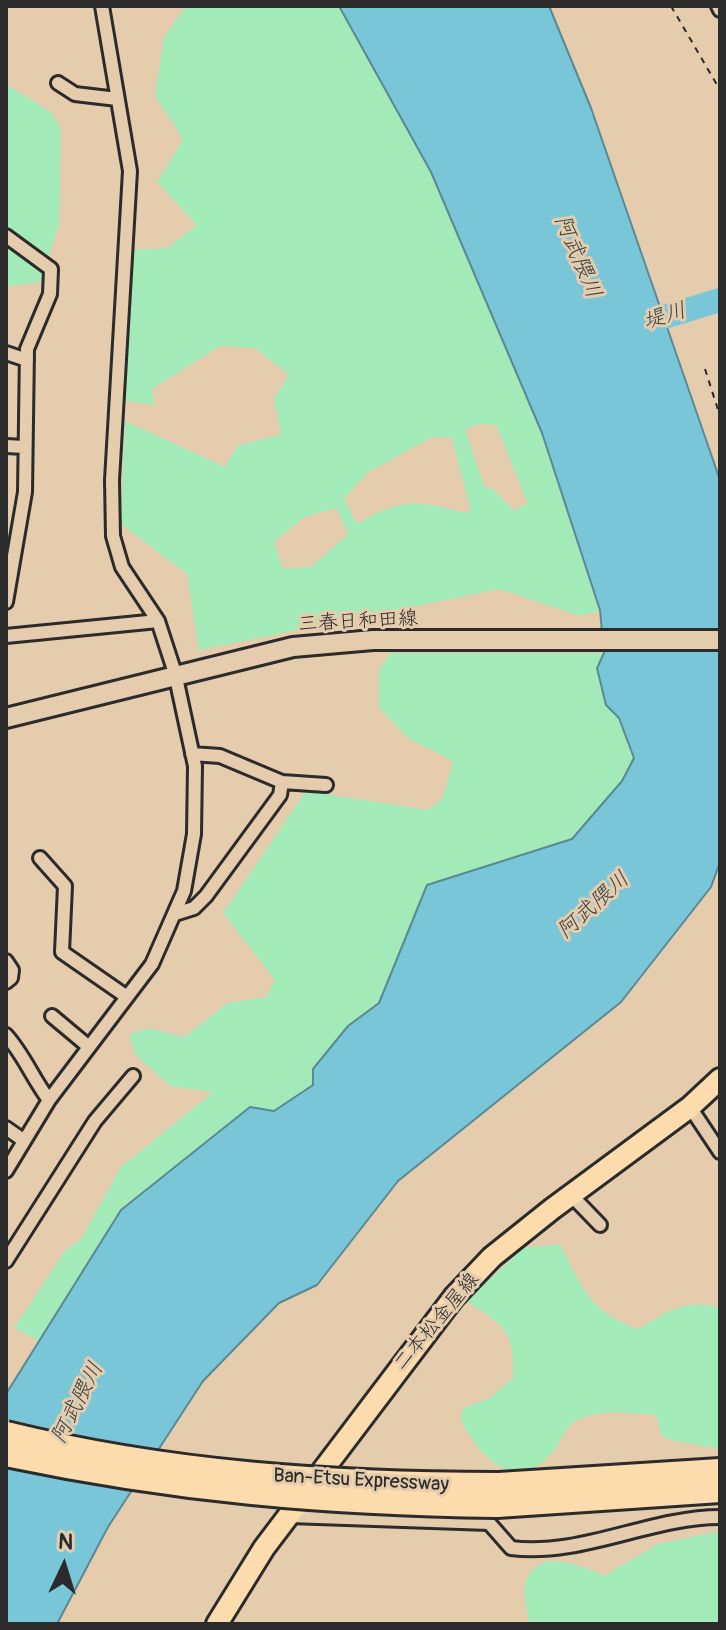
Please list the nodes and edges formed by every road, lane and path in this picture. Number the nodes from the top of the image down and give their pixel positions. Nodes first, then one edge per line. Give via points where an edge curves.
1 (102, 6) edge
2 (671, 6) edge
3 (58, 83) dead end
4 (720, 90) edge
5 (117, 99) junction
6 (6, 236) edge
7 (6, 353) edge
8 (27, 360) junction
9 (705, 369) dead end
10 (720, 416) edge
11 (6, 446) edge
12 (24, 447) junction
13 (6, 602) edge
14 (158, 621) junction
15 (6, 636) edge
16 (720, 640) edge
17 (175, 673) junction
18 (6, 718) edge
19 (192, 754) junction
20 (282, 782) junction
21 (326, 785) dead end
22 (40, 858) dead end
23 (175, 914) junction
24 (6, 961) edge
25 (6, 982) edge
26 (127, 997) junction
27 (52, 1016) dead end
28 (6, 1035) edge
29 (89, 1047) junction
30 (133, 1076) dead end
31 (720, 1079) edge
32 (49, 1100) junction
33 (690, 1107) junction
34 (6, 1128) edge
35 (23, 1140) junction
36 (720, 1152) edge
37 (6, 1171) edge
38 (571, 1195) junction
39 (600, 1225) dead end
40 (6, 1261) edge
41 (6, 1434) edge
42 (6, 1454) edge
43 (720, 1471) edge
44 (720, 1490) edge
45 (498, 1495) junction
46 (289, 1516) junction
47 (720, 1517) edge
48 (217, 1624) edge

1 - 5 street
2 - 4 path
3 - 5 street via 75,94
5 - 14 street via 130,171 113,536 122,567
6 - 8 street via 51,269 50,294
7 - 8 street
8 - 12 street
9 - 10 path
11 - 12 street
12 - 13 street via 25,492
14 - 15 street
14 - 17 street
16 - 17 main road, 三春日和田線 via 345,642 293,647
17 - 18 main road, 三春日和田線
17 - 19 street
19 - 20 street via 220,756
19 - 23 street via 197,796 191,865
20 - 21 street
20 - 23 street via 280,795 206,896 194,908
22 - 26 street via 65,886 62,952
23 - 26 street via 152,964
24 - 25 street via 12,970
26 - 29 street
27 - 29 street
28 - 32 street
29 - 32 street
30 - 40 street via 95,1121
31 - 33 main road, 二本松金屋線
32 - 35 street
33 - 36 street
33 - 38 main road, 二本松金屋線
34 - 35 street
35 - 37 street
38 - 39 street
38 - 46 main road, 二本松金屋線 via 492,1257 454,1297
41 - 45 highway, Ban-Etsu Expressway, bridge via 137,1460 245,1474
42 - 45 highway, Ban-Etsu Expressway, bridge via 132,1479 332,1502
43 - 45 highway, Ban-Etsu Expressway
44 - 45 highway, Ban-Etsu Expressway
46 - 47 street via 472,1520 489,1523 511,1548 535,1551 680,1519
46 - 48 main road, 二本松金屋線

